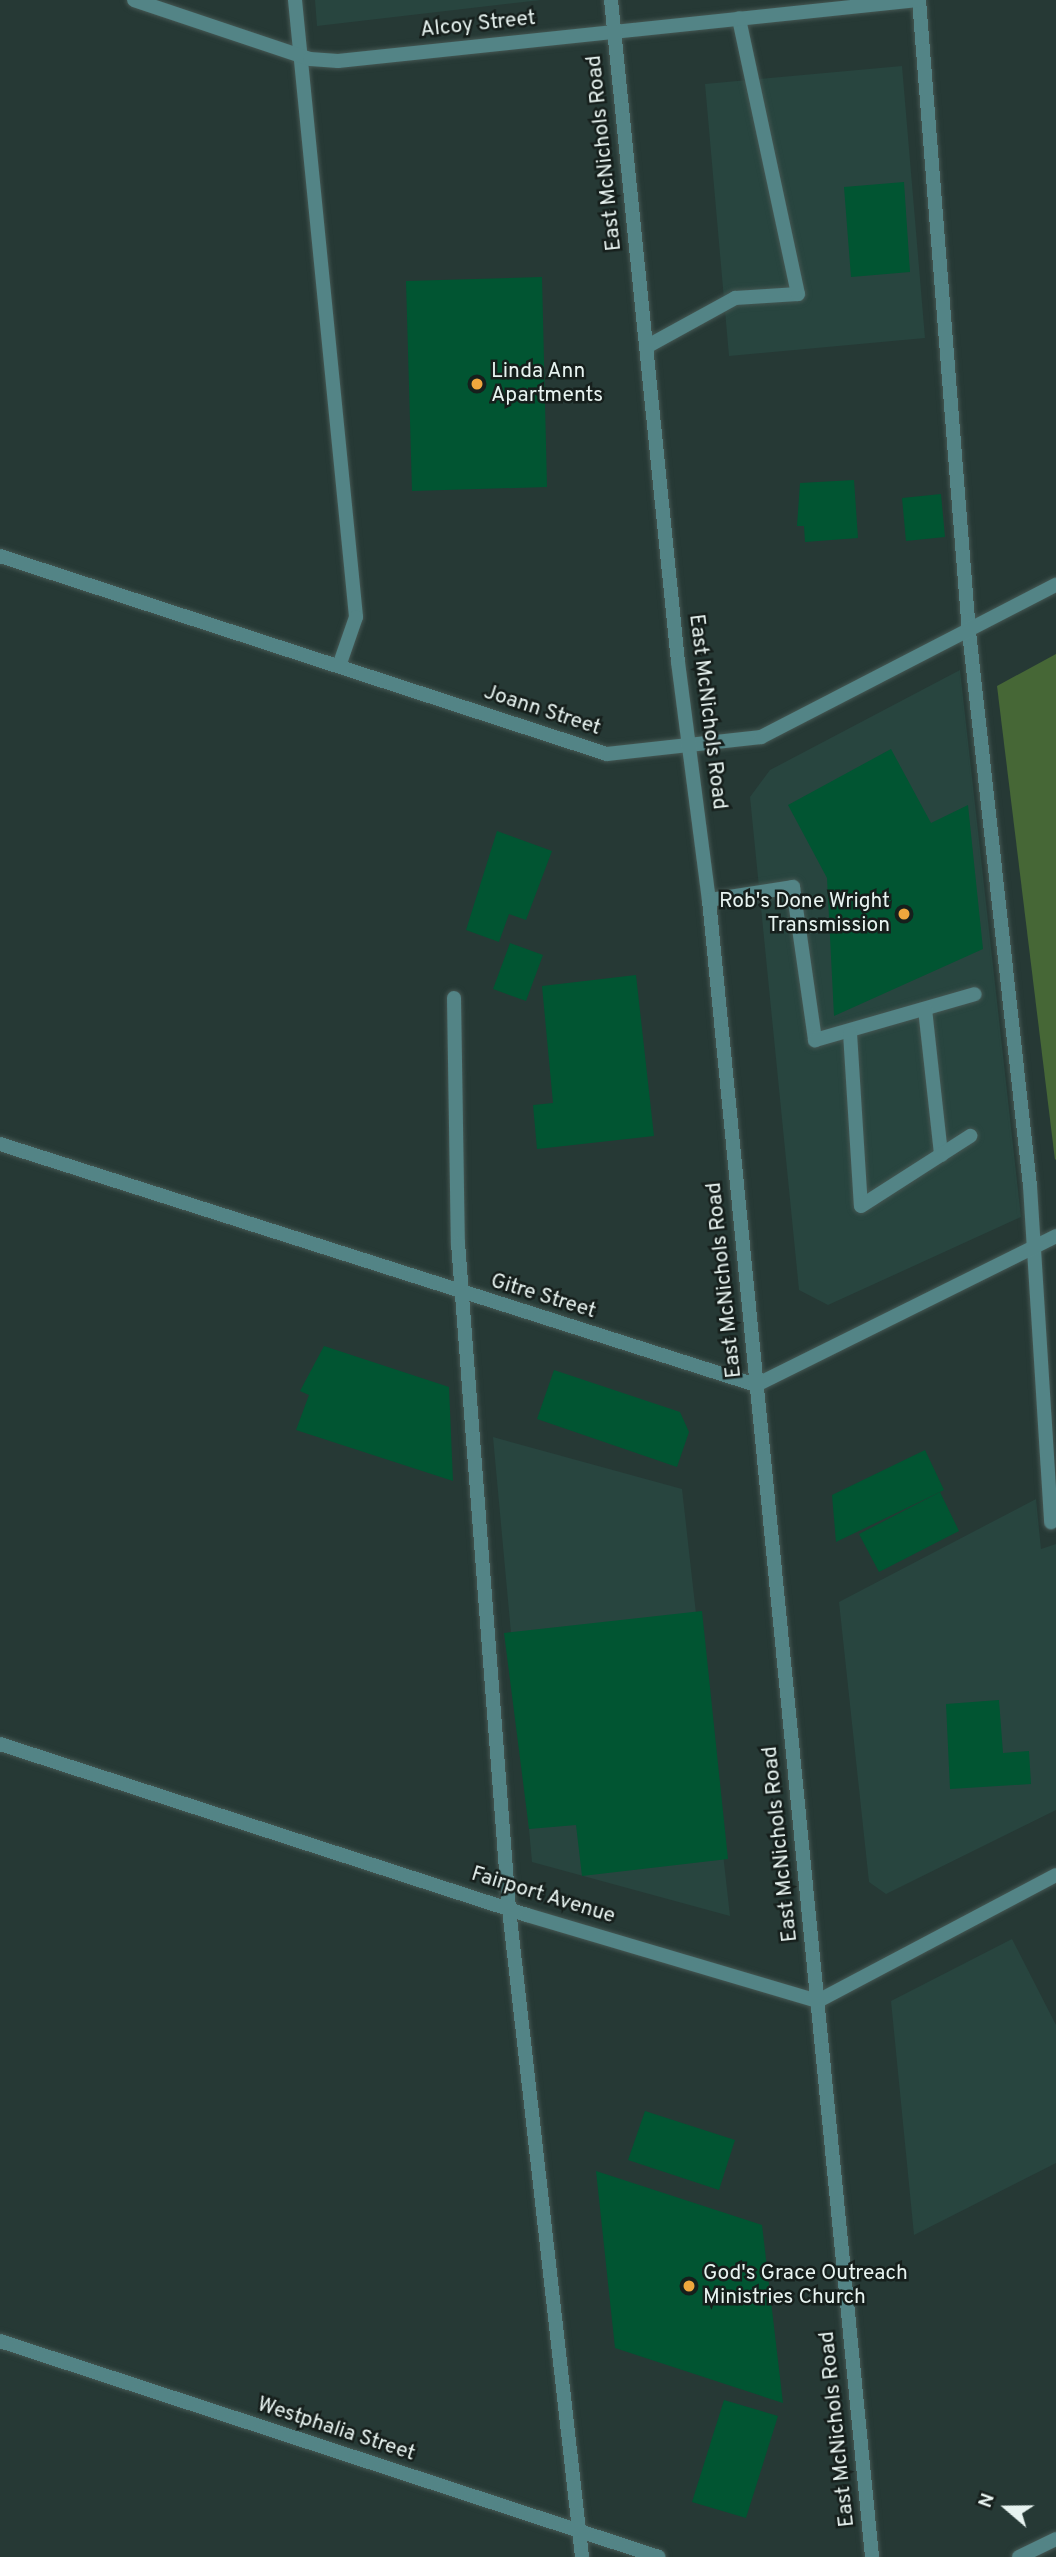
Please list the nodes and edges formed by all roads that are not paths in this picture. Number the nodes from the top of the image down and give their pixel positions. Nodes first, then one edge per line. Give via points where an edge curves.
1 (134, 0) edge
2 (295, 0) edge
3 (611, 0) edge
4 (918, 0) edge
5 (739, 18) junction
6 (613, 30) junction
7 (300, 56) junction
8 (646, 347) junction
9 (0, 556) edge
10 (1056, 585) edge
11 (969, 632) junction
12 (339, 666) junction
13 (690, 747) junction
14 (709, 900) junction
15 (975, 994) dead end
16 (454, 998) dead end
17 (925, 1009) junction
18 (850, 1033) junction
19 (970, 1136) dead end
20 (0, 1144) edge
21 (941, 1155) junction
22 (1056, 1236) edge
23 (1030, 1249) junction
24 (461, 1293) junction
25 (756, 1385) junction
26 (1051, 1522) dead end
27 (0, 1744) edge
28 (1056, 1875) edge
29 (509, 1909) junction
30 (818, 2001) junction
31 (0, 2341) edge
32 (579, 2532) junction
33 (1056, 2539) edge
34 (582, 2557) edge
35 (659, 2557) edge
36 (872, 2557) edge
37 (1019, 2557) edge

1 - 7 street, Alcoy Street
2 - 7 street
3 - 6 street, East McNichols Road
4 - 5 street, Alcoy Street
4 - 11 street
5 - 6 street, Alcoy Street
5 - 8 street via 798,294 735,298
6 - 7 street, Alcoy Street via 338,61
6 - 8 street, East McNichols Road
7 - 12 street via 356,617
8 - 13 street, East McNichols Road
9 - 12 street, Joann Street
10 - 11 street, Joann Street
11 - 13 street, Joann Street via 761,737
11 - 23 street via 1030,1186
12 - 13 street, Joann Street via 607,754
13 - 14 street, East McNichols Road
14 - 18 street via 793,887 815,1041
14 - 25 street, East McNichols Road
15 - 17 street
16 - 24 street
17 - 18 street
17 - 21 street
18 - 21 street via 861,1206
19 - 21 street
20 - 24 street, Gitre Street
22 - 23 street
23 - 25 street
23 - 26 street
24 - 25 street, Gitre Street
24 - 29 street
25 - 30 street, East McNichols Road
27 - 29 street, Fairport Avenue
28 - 30 street
29 - 30 street, Fairport Avenue
29 - 32 street
30 - 36 street, East McNichols Road
31 - 32 street, Westphalia Street
32 - 34 street
32 - 35 street, Westphalia Street
33 - 37 street

